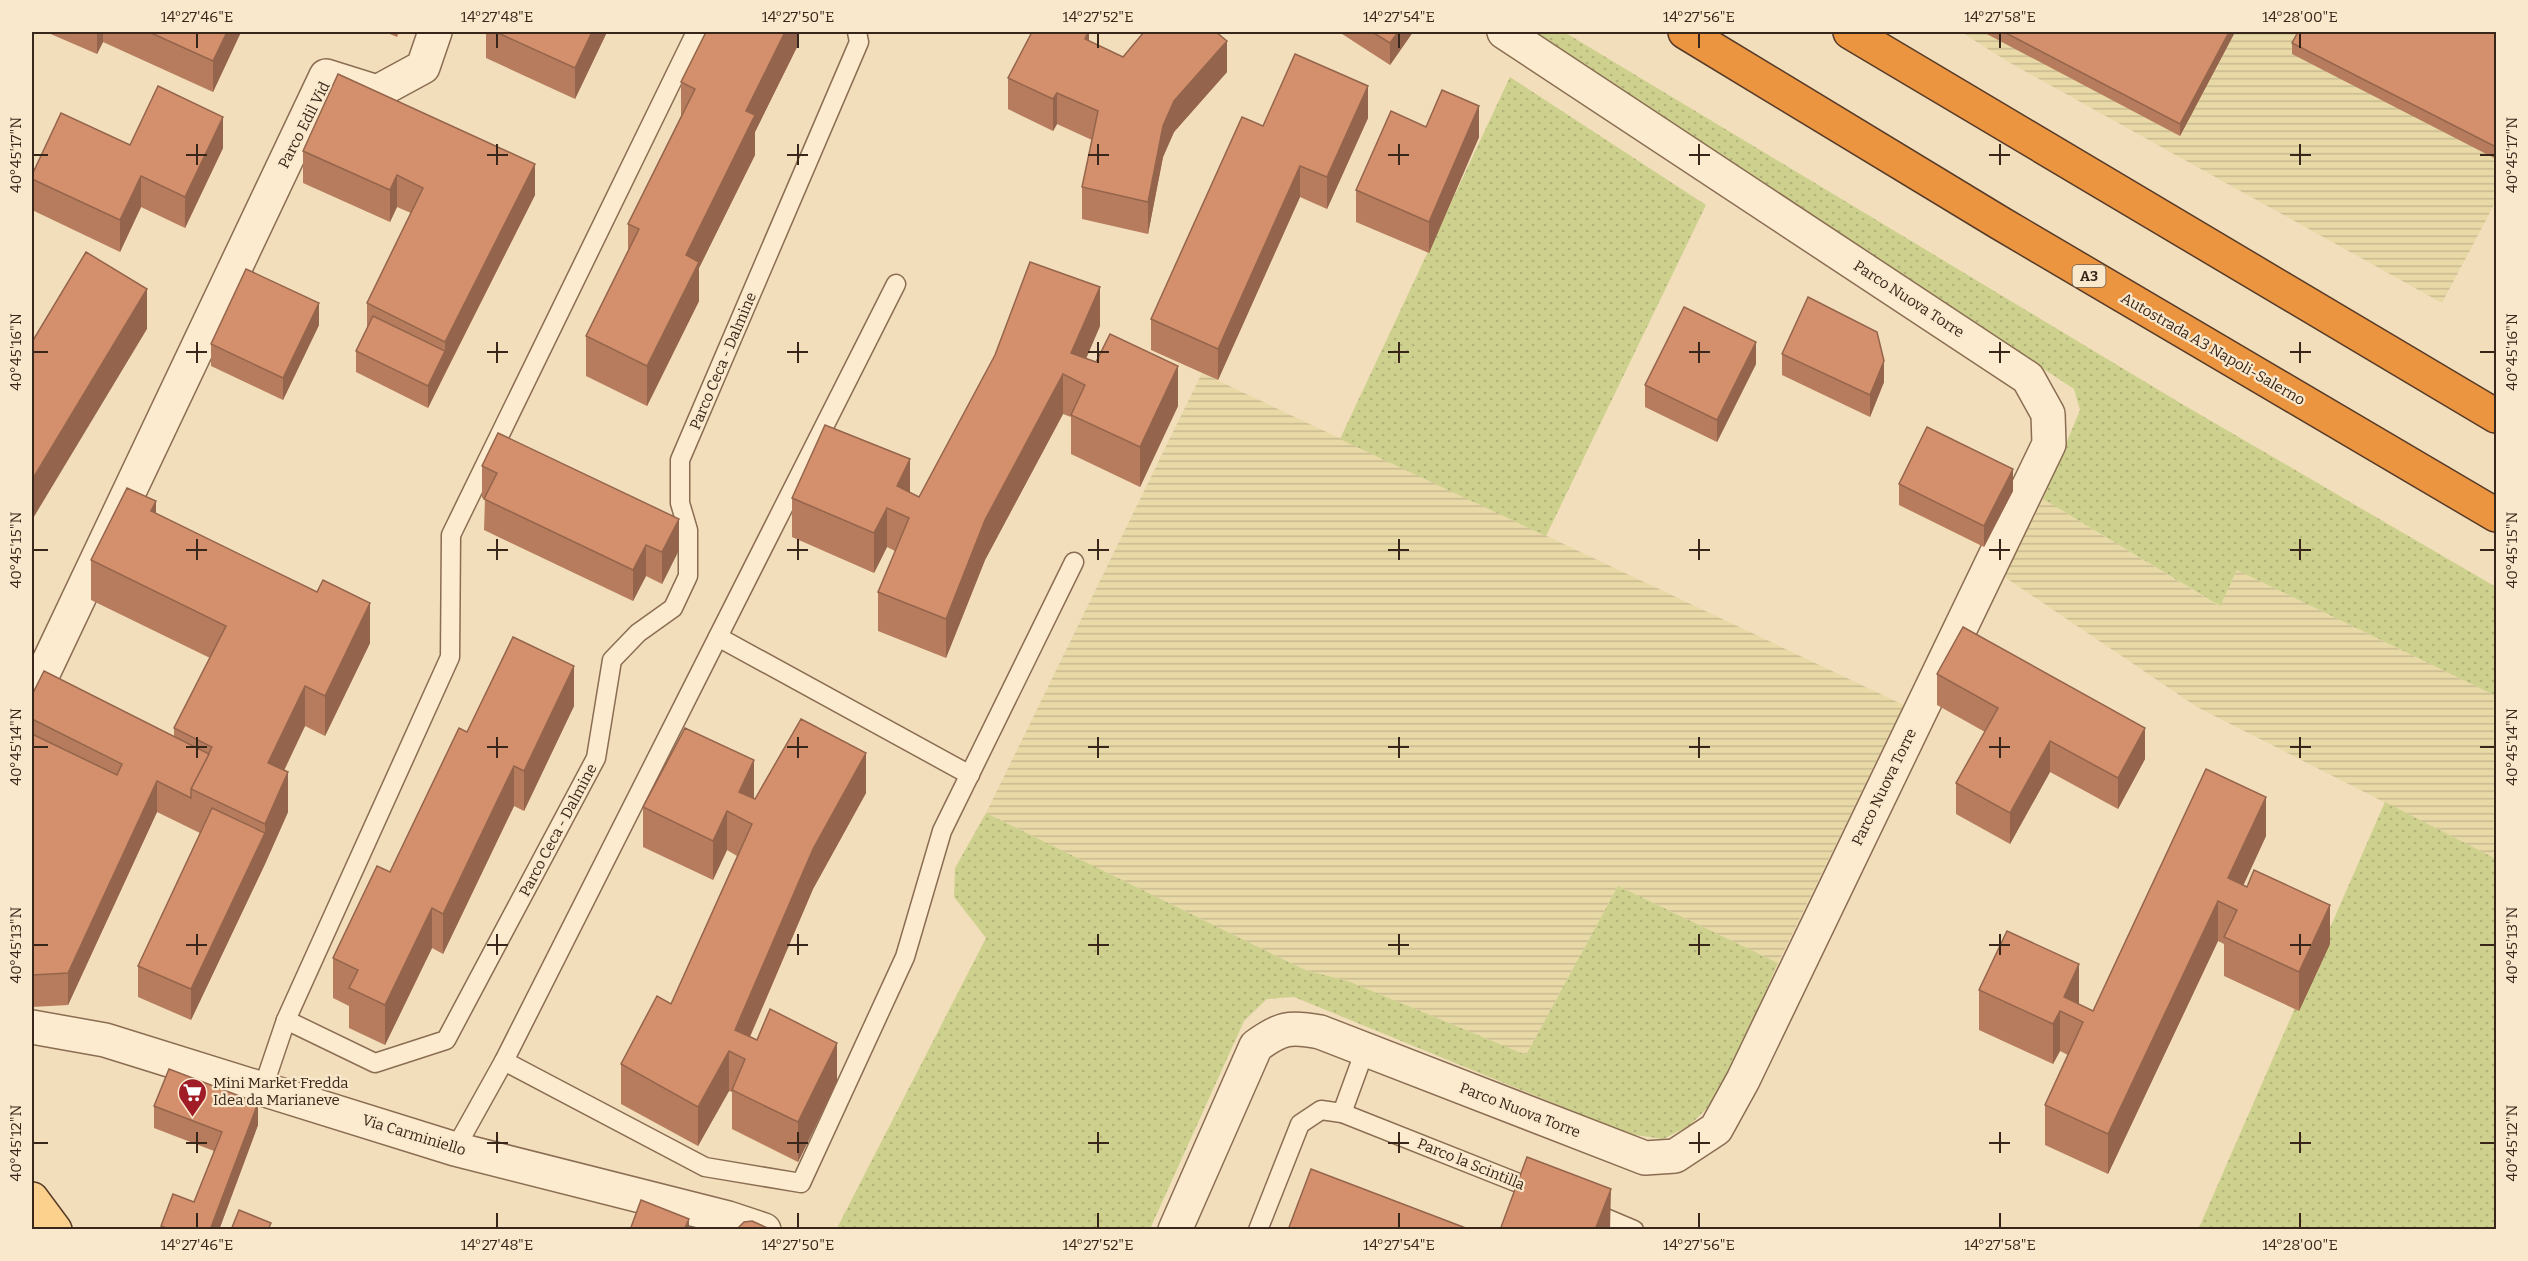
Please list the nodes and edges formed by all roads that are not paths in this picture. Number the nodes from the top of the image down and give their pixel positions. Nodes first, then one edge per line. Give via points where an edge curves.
1 (435, 32) edge
2 (696, 32) edge
3 (857, 32) edge
4 (1504, 32) edge
5 (1685, 32) edge
6 (1850, 32) edge
7 (896, 284) dead end
8 (2496, 416) edge
9 (2496, 516) edge
10 (1074, 562) dead end
11 (718, 637) junction
12 (32, 697) edge
13 (970, 775) junction
14 (286, 1020) junction
15 (32, 1027) edge
16 (1365, 1050) junction
17 (504, 1061) junction
18 (263, 1088) junction
19 (1342, 1113) junction
20 (455, 1149) junction
21 (32, 1199) edge
22 (726, 1224) edge
23 (55, 1230) edge
24 (764, 1230) edge
25 (1175, 1230) edge
26 (1258, 1230) edge
27 (1634, 1230) edge

1 - 12 street, Parco Edil Vid via 423,67 377,92 326,76
2 - 14 lane via 452,535 450,657
3 - 14 lane, Parco Ceca - Dalmine via 859,42 680,460 680,503 688,530 688,576 673,608 638,633 612,660 596,758 446,1040 375,1063
4 - 16 street, Parco Nuova Torre via 2028,378 2048,414 2049,444 1716,1129 1675,1156 1645,1158
5 - 9 highway, Autostrada A3 Napoli-Salerno / A3
6 - 8 highway
7 - 11 lane
10 - 13 lane
11 - 13 lane
11 - 17 lane
13 - 17 lane via 942,831 905,957 801,1183 705,1167
14 - 18 lane
15 - 18 street, Via Carminiello via 105,1040
16 - 19 lane
16 - 25 street, Parco Nuova Torre via 1301,1028 1277,1030 1256,1046
17 - 20 lane
18 - 20 street, Via Carminiello
19 - 26 lane, Parco la Scintilla via 1321,1110 1300,1124
19 - 27 lane, Parco la Scintilla
20 - 22 street, Via Carminiello
21 - 23 main road
22 - 24 street, Via Carminiello

